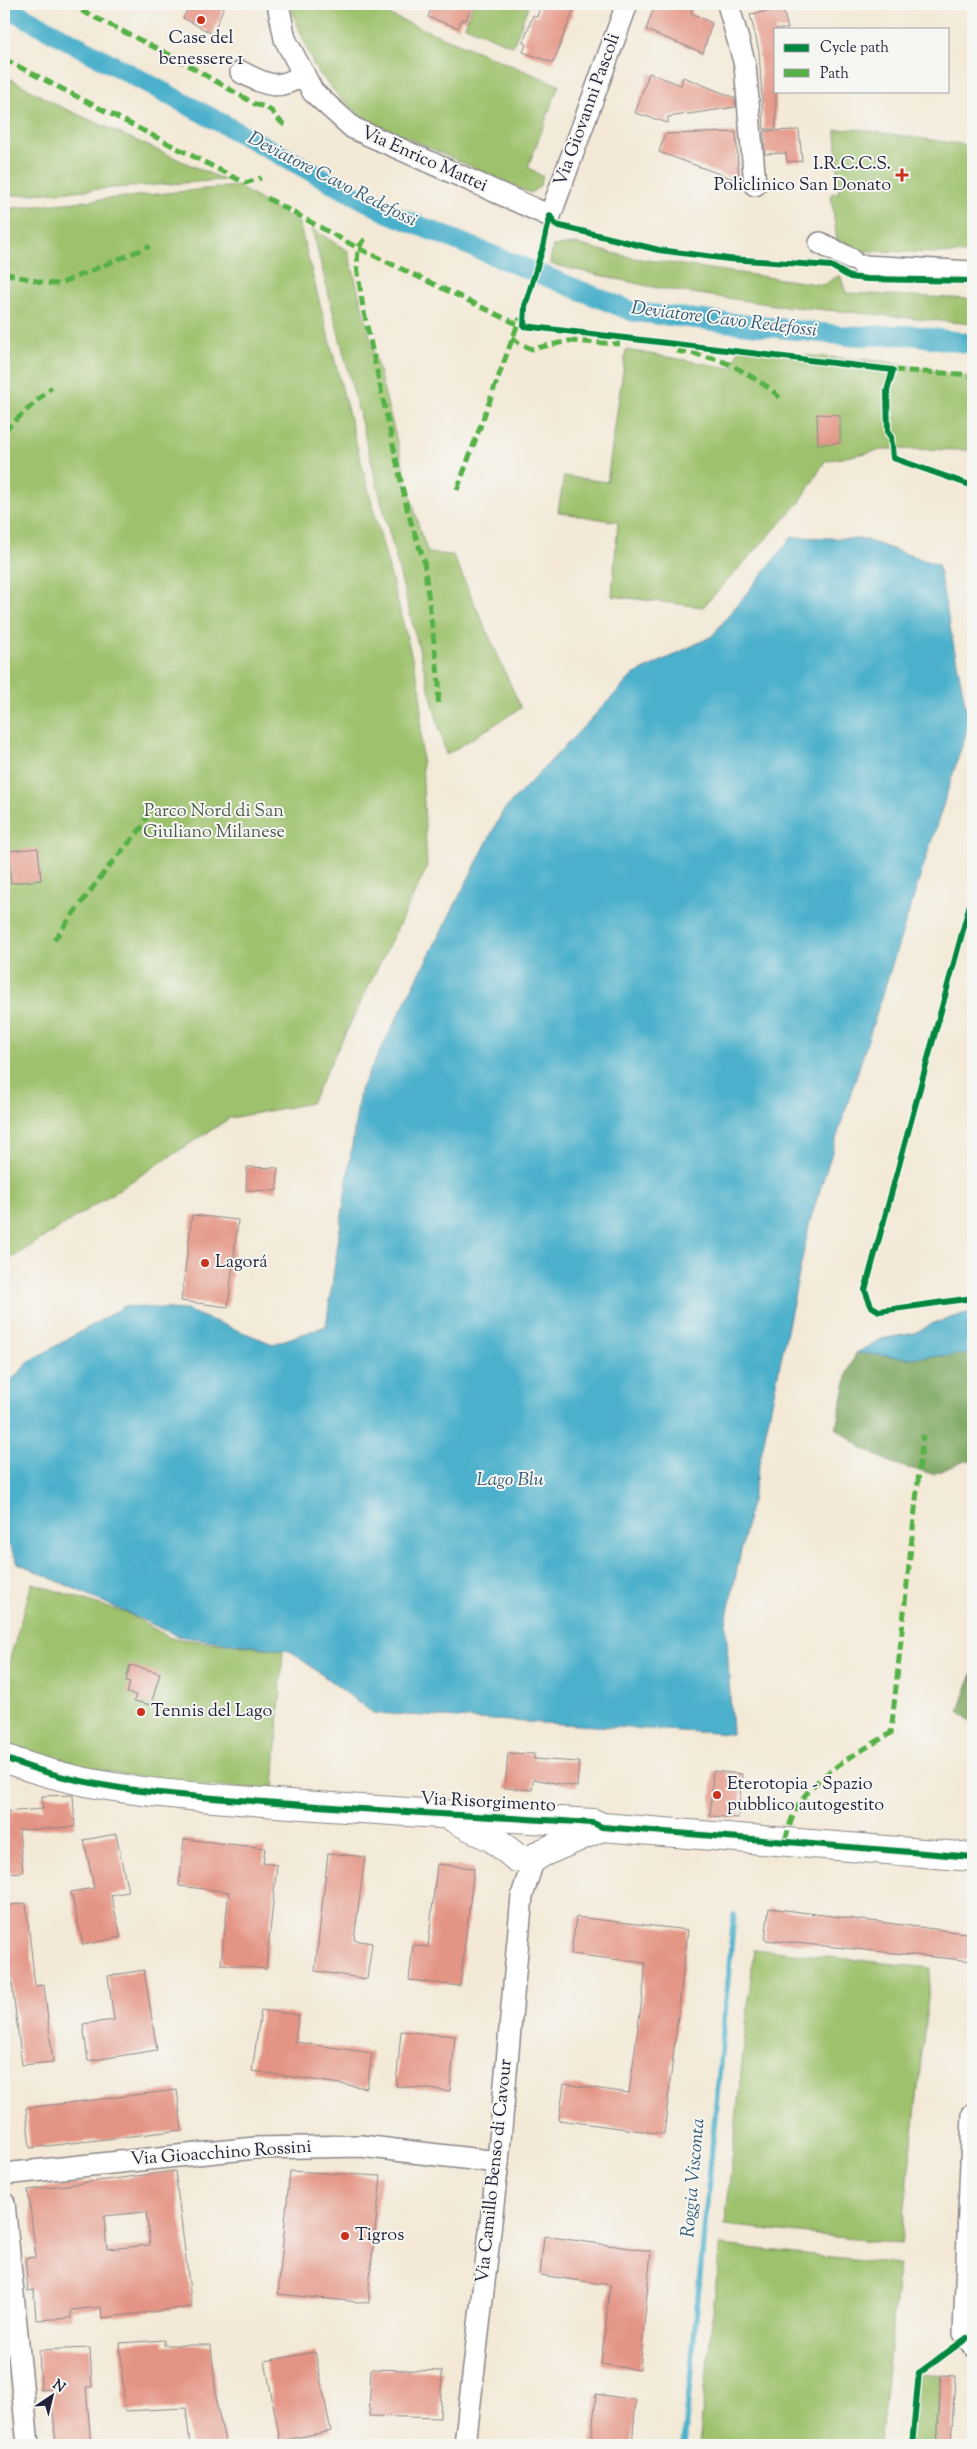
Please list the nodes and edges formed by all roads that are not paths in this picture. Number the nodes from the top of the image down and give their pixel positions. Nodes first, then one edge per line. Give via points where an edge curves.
1 (278, 4) edge
2 (627, 4) edge
3 (728, 4) edge
4 (241, 72) dead end
5 (304, 74) junction
6 (755, 185) dead end
7 (550, 216) joint
8 (820, 243) dead end
9 (973, 272) edge
10 (4, 1758) edge
11 (449, 1816) junction
12 (527, 1819) junction
13 (602, 1827) junction
14 (525, 1855) junction
15 (973, 1857) edge
16 (973, 2114) edge
17 (498, 2162) junction
18 (4, 2174) edge
19 (4, 2203) edge
20 (973, 2346) edge
21 (28, 2445) edge
22 (465, 2445) edge

1 - 5 street, Via Enrico Mattei via 285,39
2 - 7 street, Via Giovanni Pascoli
3 - 6 street via 744,65
4 - 5 street via 268,86 288,84
5 - 7 street, Via Enrico Mattei via 313,92 353,128
8 - 9 street via 857,263
10 - 11 street, Via Risorgimento via 52,1775 110,1787
11 - 12 street, Via Risorgimento
11 - 14 street, Via Risorgimento
12 - 13 street, Via Risorgimento
12 - 14 street, Via Risorgimento via 512,1825 506,1843
12 - 14 street, Via Risorgimento via 537,1822 546,1832 546,1846
13 - 14 street, Via Risorgimento
13 - 15 street, Via Risorgimento
14 - 17 street, Via Camillo Benso di Cavour
16 - 20 street via 964,2333
17 - 18 street, Via Gioacchino Rossini via 362,2146 255,2148
17 - 22 street, Via Camillo Benso di Cavour
19 - 21 street

